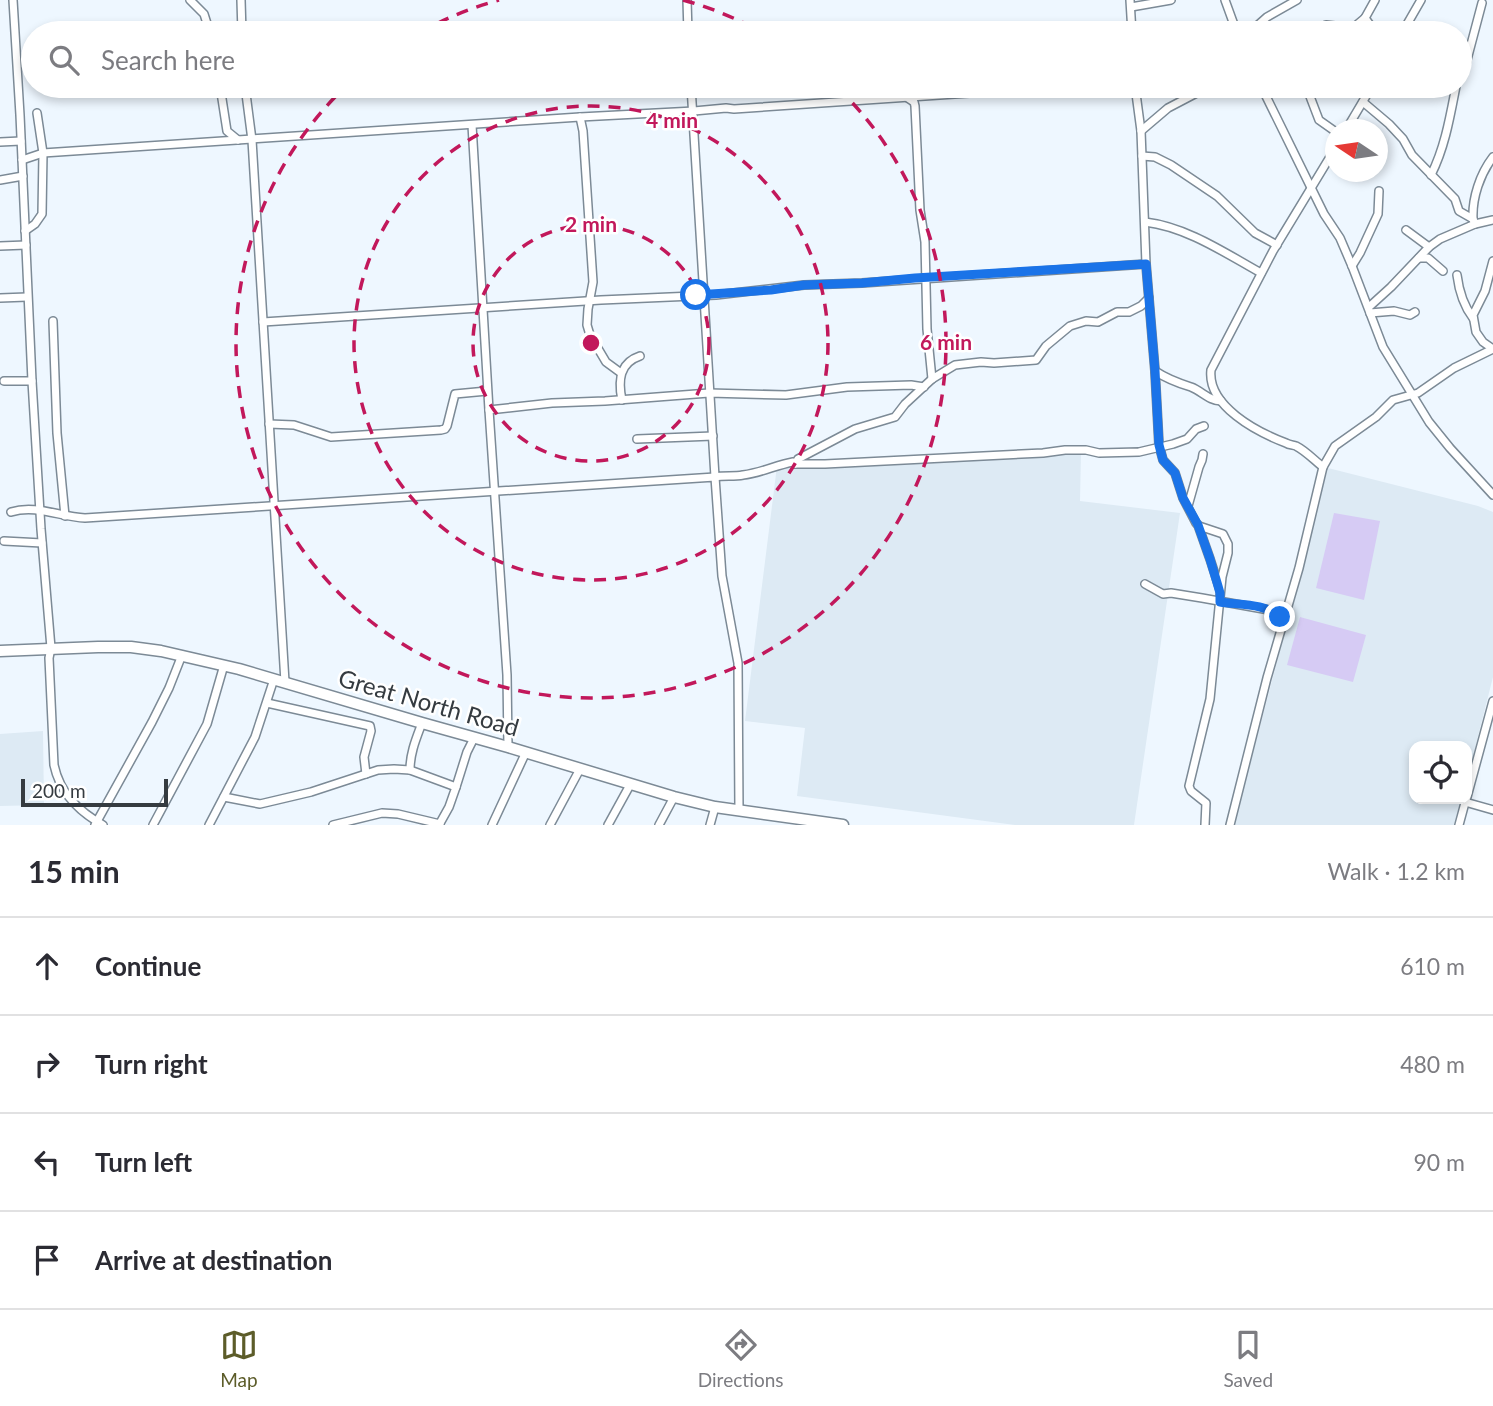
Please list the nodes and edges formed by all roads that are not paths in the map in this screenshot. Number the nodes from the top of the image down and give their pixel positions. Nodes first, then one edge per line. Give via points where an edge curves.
1 (12, 0) edge
2 (190, 0) edge
3 (241, 0) edge
4 (687, 0) edge
5 (1171, 0) edge
6 (1225, 0) edge
7 (1297, 0) edge
8 (1376, 0) edge
9 (1421, 0) edge
10 (1482, 3) dead end
11 (1131, 4) edge
12 (1365, 18) junction
13 (206, 21) edge
14 (242, 21) edge
15 (688, 21) edge
16 (1233, 21) edge
17 (1262, 21) edge
18 (1362, 21) edge
19 (1367, 21) edge
20 (1410, 21) edge
21 (1472, 35) edge
22 (222, 98) edge
23 (246, 98) edge
24 (692, 98) edge
25 (926, 98) edge
26 (1137, 98) edge
27 (1187, 98) edge
28 (1267, 98) edge
29 (1311, 98) edge
30 (1365, 98) edge
31 (1454, 98) edge
32 (914, 99) junction
33 (1363, 102) junction
34 (694, 111) junction
35 (37, 113) dead end
36 (580, 117) junction
37 (1353, 119) edge
38 (1325, 124) edge
39 (472, 125) junction
40 (1141, 131) junction
41 (252, 139) junction
42 (239, 140) junction
43 (21, 141) junction
44 (0, 142) edge
45 (43, 153) junction
46 (1142, 156) junction
47 (1493, 157) edge
48 (22, 160) junction
49 (1325, 164) edge
50 (1431, 175) junction
51 (23, 176) junction
52 (0, 180) edge
53 (1311, 188) junction
54 (1379, 191) dead end
55 (1493, 219) edge
56 (1145, 222) junction
57 (1474, 222) junction
58 (25, 230) junction
59 (1406, 230) dead end
60 (26, 245) junction
61 (1277, 245) junction
62 (0, 246) edge
63 (1429, 247) junction
64 (1418, 258) junction
65 (1493, 261) edge
66 (1146, 264) junction
67 (1352, 266) junction
68 (1443, 271) dead end
69 (1261, 273) junction
70 (1457, 275) dead end
71 (925, 279) junction
72 (704, 295) junction
73 (27, 297) junction
74 (0, 298) edge
75 (1149, 298) junction
76 (588, 300) junction
77 (483, 308) junction
78 (1369, 310) junction
79 (1415, 312) dead end
80 (1473, 318) junction
81 (53, 321) dead end
82 (263, 322) junction
83 (1493, 349) edge
84 (640, 356) dead end
85 (1155, 371) junction
86 (621, 373) junction
87 (932, 379) junction
88 (4, 381) dead end
89 (32, 381) junction
90 (924, 387) junction
91 (487, 391) junction
92 (709, 393) junction
93 (1412, 394) junction
94 (622, 400) junction
95 (1221, 401) junction
96 (489, 410) junction
97 (269, 424) junction
98 (1204, 426) dead end
99 (713, 436) junction
100 (637, 439) dead end
101 (1160, 447) junction
102 (1203, 454) dead end
103 (795, 464) junction
104 (1323, 467) junction
105 (715, 477) junction
106 (495, 490) junction
107 (1493, 495) edge
108 (275, 506) junction
109 (1188, 507) junction
110 (40, 510) junction
111 (10, 512) dead end
112 (65, 516) junction
113 (1198, 525) junction
114 (5, 541) dead end
115 (42, 543) junction
116 (1145, 584) dead end
117 (1220, 597) junction
118 (1282, 623) junction
119 (51, 648) junction
120 (0, 651) edge
121 (182, 655) junction
122 (225, 665) junction
123 (274, 679) junction
124 (285, 682) junction
125 (1493, 701) edge
126 (267, 703) junction
127 (422, 723) junction
128 (474, 738) junction
129 (508, 747) junction
130 (526, 752) junction
131 (580, 769) junction
132 (410, 770) junction
133 (366, 774) junction
134 (1472, 777) edge
135 (630, 785) junction
136 (456, 787) junction
137 (224, 797) junction
138 (674, 797) junction
139 (1472, 801) edge
140 (1465, 804) edge
141 (715, 807) junction
142 (1493, 810) edge
143 (739, 811) junction
144 (802, 822) edge
145 (98, 824) edge
146 (153, 825) edge
147 (209, 825) edge
148 (333, 825) edge
149 (440, 825) edge
150 (492, 825) edge
151 (550, 825) edge
152 (608, 825) edge
153 (659, 825) edge
154 (710, 825) edge
155 (843, 825) edge
156 (1205, 825) edge
157 (1230, 825) edge
158 (1459, 825) edge

1 - 43 street
2 - 13 street
3 - 14 street
4 - 15 street
5 - 11 street
6 - 16 street
7 - 17 street
8 - 12 street
9 - 20 street
10 - 21 street
12 - 18 street
12 - 19 street
22 - 42 street via 228,131
23 - 41 street
24 - 34 street
25 - 32 street
26 - 40 street
27 - 40 street
28 - 53 street
29 - 38 street
30 - 33 street
31 - 50 street via 1446,138
32 - 34 street
32 - 71 street
33 - 37 street
33 - 50 street via 1403,139
34 - 36 street
34 - 72 street
35 - 45 street
36 - 39 street
36 - 76 street via 593,282
39 - 41 street
39 - 77 street
40 - 46 street
41 - 42 street
41 - 82 street
42 - 45 street
43 - 44 street
43 - 48 street
45 - 48 street
45 - 58 street via 42,214
46 - 56 street
46 - 61 street via 1171,165 1217,196 1255,233
47 - 57 street via 1475,193
48 - 51 street
49 - 53 street
50 - 57 street via 1455,199 1459,211
51 - 52 street
51 - 58 street
53 - 61 street
53 - 67 street
54 - 67 street via 1378,214
55 - 57 street
56 - 66 street
56 - 69 street via 1194,236
57 - 63 street
58 - 60 street
59 - 63 street
60 - 62 street
60 - 73 street
61 - 69 street
63 - 64 street
64 - 68 street via 1428,258
64 - 78 street
65 - 80 street
66 - 71 street
66 - 75 street
67 - 78 street
69 - 95 street via 1212,366 1211,384
70 - 80 street
71 - 72 street
71 - 87 street
72 - 76 street
72 - 92 street
73 - 74 street
73 - 89 street
75 - 85 street
75 - 87 street via 1129,312 1065,329 1036,360 958,364
76 - 77 street
76 - 86 street via 590,335 606,362
77 - 82 street
77 - 91 street
78 - 79 street
78 - 93 street via 1382,346
80 - 83 street via 1476,332
81 - 112 street
82 - 97 street
83 - 93 street
84 - 86 street
85 - 95 street
85 - 101 street
86 - 94 street
87 - 90 street
88 - 89 street
89 - 110 street
90 - 92 street
90 - 103 street via 895,417 855,429
91 - 96 street
91 - 97 street via 455,394 441,430 331,437 294,425
92 - 94 street
92 - 99 street
93 - 104 street via 1393,400 1341,441
93 - 107 street via 1429,422
94 - 96 street
95 - 104 street via 1247,424 1296,446
96 - 106 street
97 - 108 street
98 - 101 street via 1187,439
99 - 100 street
99 - 105 street
101 - 103 street via 1135,453 1065,450
101 - 109 street
102 - 109 street
103 - 105 street
104 - 118 street
105 - 106 street
105 - 143 street via 722,576 738,663
106 - 108 street
106 - 129 street
108 - 112 street
108 - 124 street
109 - 113 street
110 - 111 street
110 - 112 street
110 - 115 street
113 - 117 street
113 - 117 street via 1223,534 1228,544
114 - 115 street
115 - 119 street
116 - 117 street via 1163,594
117 - 118 street via 1269,610
117 - 156 street via 1210,699 1189,786 1206,803
118 - 157 street
119 - 120 highway, Great North Road
119 - 121 highway, Great North Road via 131,647
119 - 145 street via 57,778 73,804
121 - 122 highway, Great North Road
121 - 145 street
122 - 123 highway, Great North Road
122 - 146 street via 206,724
123 - 124 highway, Great North Road
123 - 126 street
124 - 127 highway, Great North Road
125 - 134 street
126 - 133 street via 371,726 364,757
126 - 137 street
127 - 128 highway, Great North Road
127 - 132 street
128 - 129 highway, Great North Road
128 - 136 street
129 - 130 highway, Great North Road
130 - 131 highway, Great North Road
130 - 150 street
131 - 135 highway, Great North Road
131 - 151 street
132 - 133 street
132 - 136 street
133 - 137 street via 260,804
135 - 138 highway, Great North Road
135 - 152 street
136 - 149 street
137 - 147 street
138 - 141 highway, Great North Road
138 - 153 street
139 - 142 street
140 - 158 street
141 - 143 highway, Great North Road
141 - 154 street
143 - 144 highway, Great North Road
144 - 155 highway, Great North Road
148 - 149 street via 382,813

